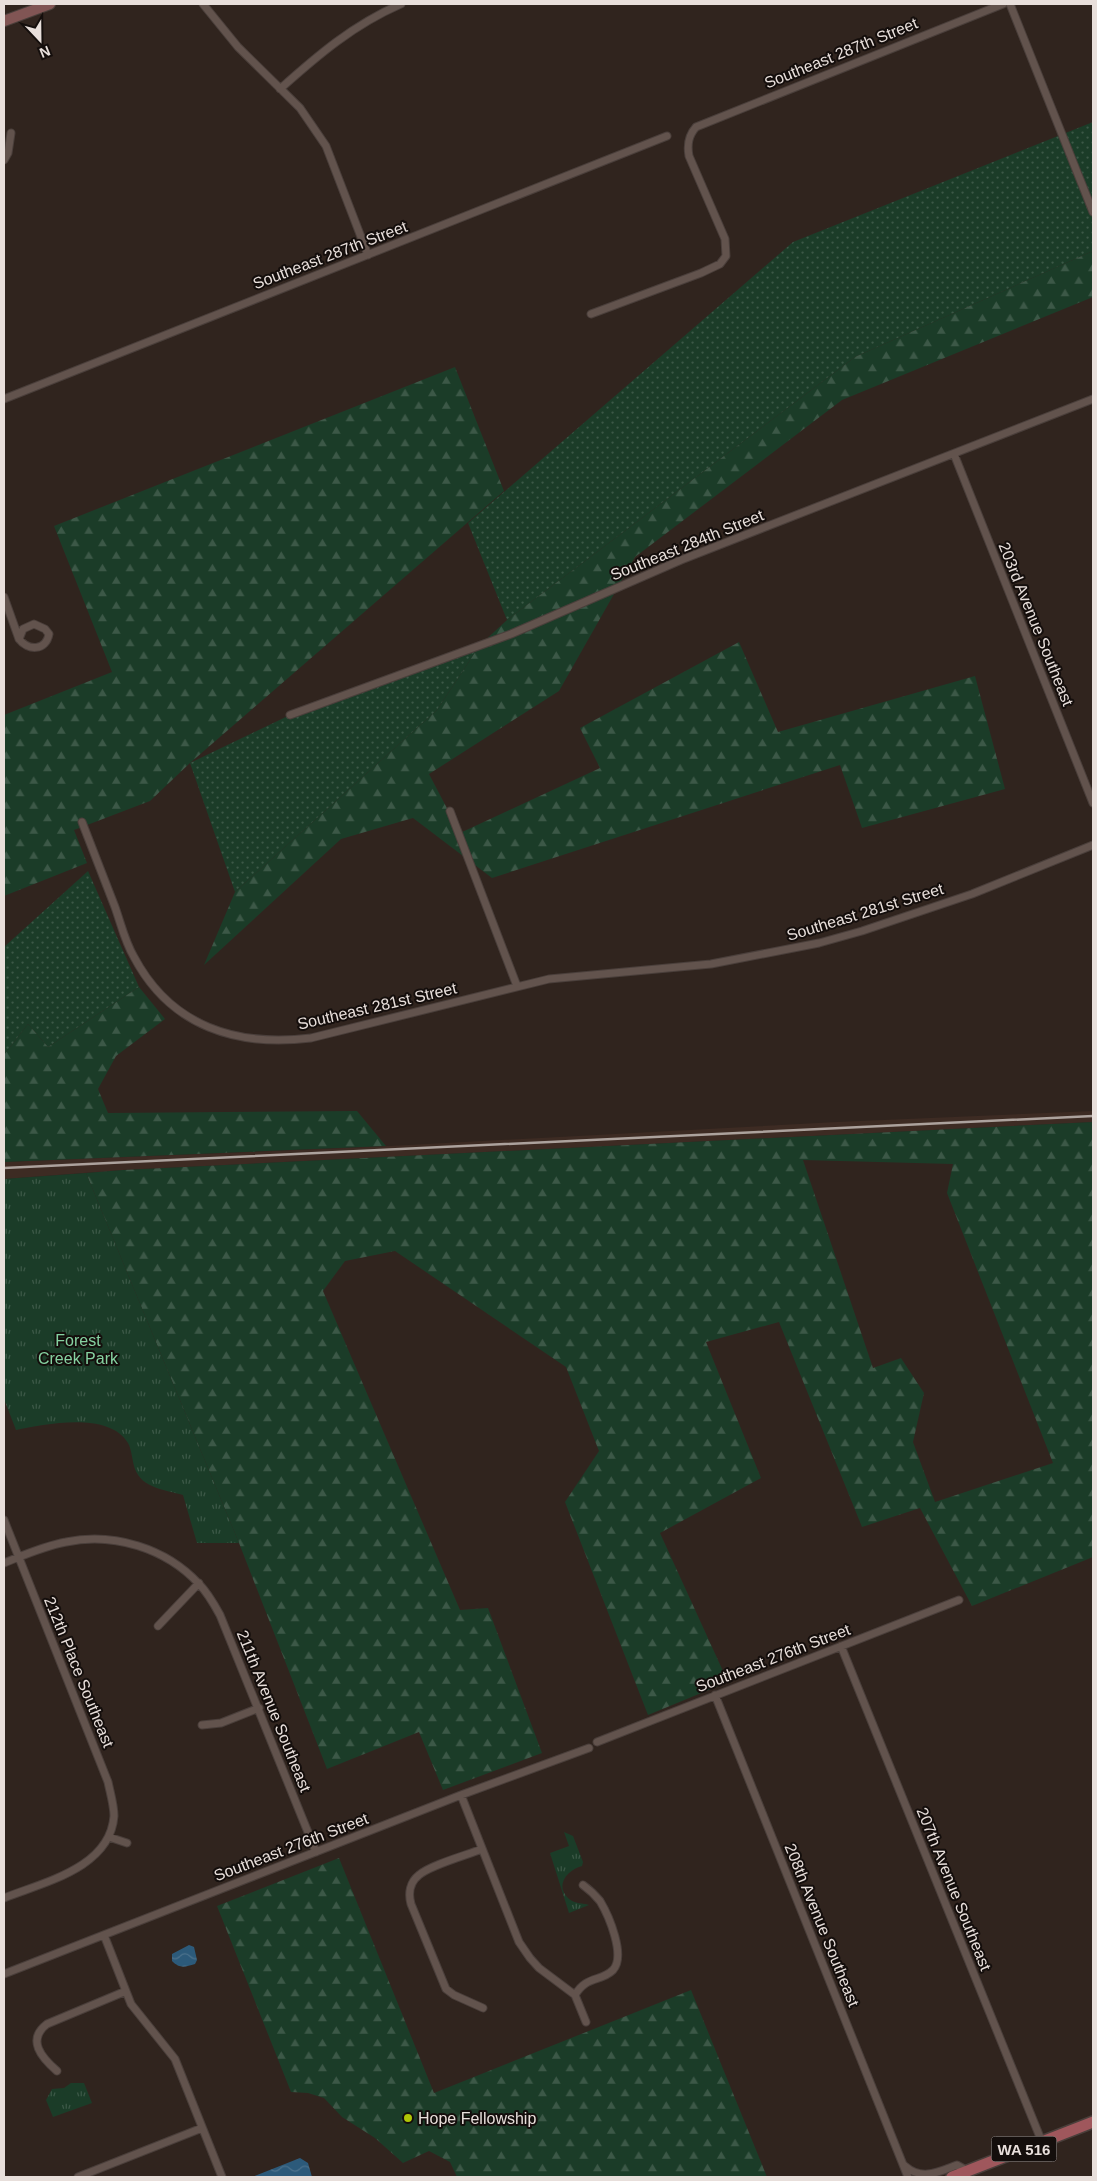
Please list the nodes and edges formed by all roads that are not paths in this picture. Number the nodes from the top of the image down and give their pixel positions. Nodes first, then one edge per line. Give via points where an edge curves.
1 (50, 4) edge
2 (203, 4) edge
3 (401, 4) edge
4 (1003, 4) edge
5 (1010, 4) edge
6 (4, 21) edge
7 (280, 89) junction
8 (10, 132) dead end
9 (667, 136) dead end
10 (4, 160) edge
11 (1093, 212) edge
12 (368, 255) junction
13 (591, 314) dead end
14 (4, 399) edge
15 (1093, 399) edge
16 (954, 454) junction
17 (4, 597) edge
18 (19, 639) dead end
19 (290, 714) dead end
20 (1093, 803) edge
21 (450, 811) dead end
22 (82, 822) dead end
23 (1093, 845) edge
24 (517, 986) junction
25 (4, 1520) edge
26 (18, 1557) junction
27 (4, 1562) edge
28 (199, 1583) junction
29 (959, 1600) dead end
30 (158, 1626) dead end
31 (841, 1646) junction
32 (715, 1695) junction
33 (259, 1708) junction
34 (202, 1725) dead end
35 (597, 1742) dead end
36 (589, 1748) dead end
37 (461, 1795) junction
38 (109, 1837) junction
39 (127, 1844) dead end
40 (482, 1849) junction
41 (316, 1852) junction
42 (583, 1885) dead end
43 (4, 1898) edge
44 (104, 1935) junction
45 (4, 1974) edge
46 (126, 1991) junction
47 (575, 1995) junction
48 (483, 2008) dead end
49 (586, 2022) dead end
50 (57, 2072) dead end
51 (1093, 2122) edge
52 (202, 2128) junction
53 (1042, 2142) junction
54 (903, 2164) junction
55 (968, 2171) junction
56 (78, 2177) edge
57 (222, 2177) edge
58 (908, 2177) edge
59 (952, 2177) edge

1 - 6 street
2 - 7 street via 238,48
3 - 7 street via 344,35
4 - 13 street, Southeast 287th Street via 703,123 692,132 687,147 725,239 726,256 720,264 701,273
5 - 11 street
7 - 12 street via 300,108 326,146
8 - 10 street
9 - 12 street, Southeast 287th Street
12 - 14 street, Southeast 287th Street
15 - 16 street, Southeast 284th Street
16 - 19 street, Southeast 284th Street via 681,560 511,634
16 - 20 street, 203rd Avenue Southeast
17 - 18 street
21 - 24 street
22 - 24 street, Southeast 281st Street via 140,968 158,991 189,1018 224,1033 271,1041 311,1038
23 - 24 street, Southeast 281st Street via 972,894 819,943 718,963 567,976
25 - 26 street, 212th Place Southeast
26 - 27 street, 211th Avenue Southeast
26 - 28 street, 211th Avenue Southeast via 67,1541 121,1541 141,1546 167,1559
26 - 38 street, 212th Place Southeast via 108,1782 114,1815
28 - 30 street
28 - 33 street, 211th Avenue Southeast via 220,1616
29 - 31 street, Southeast 276th Street
31 - 32 street, Southeast 276th Street
31 - 53 street, 207th Avenue Southeast
32 - 35 street, Southeast 276th Street
32 - 54 street, 208th Avenue Southeast
33 - 34 street via 221,1723
33 - 41 street, 211th Avenue Southeast
36 - 37 street, Southeast 276th Street
37 - 40 street
37 - 41 street, Southeast 276th Street
38 - 39 street
38 - 43 street via 79,1868
40 - 47 street via 519,1942 530,1958
40 - 48 street via 422,1872 409,1893 442,1984 454,1995
41 - 44 street, Southeast 276th Street
42 - 47 street via 601,1904 615,1938 618,1962 608,1973 587,1981
44 - 45 street, Southeast 276th Street
44 - 46 street
46 - 50 street via 41,2029 37,2037 38,2047 44,2060
46 - 52 street via 137,2013 175,2059
47 - 49 street
51 - 53 main road, WA 516
52 - 56 street
52 - 57 street
53 - 55 main road, WA 516
54 - 55 street via 910,2171 926,2176 957,2165
54 - 58 street, 208th Avenue Southeast
55 - 59 main road, WA 516

